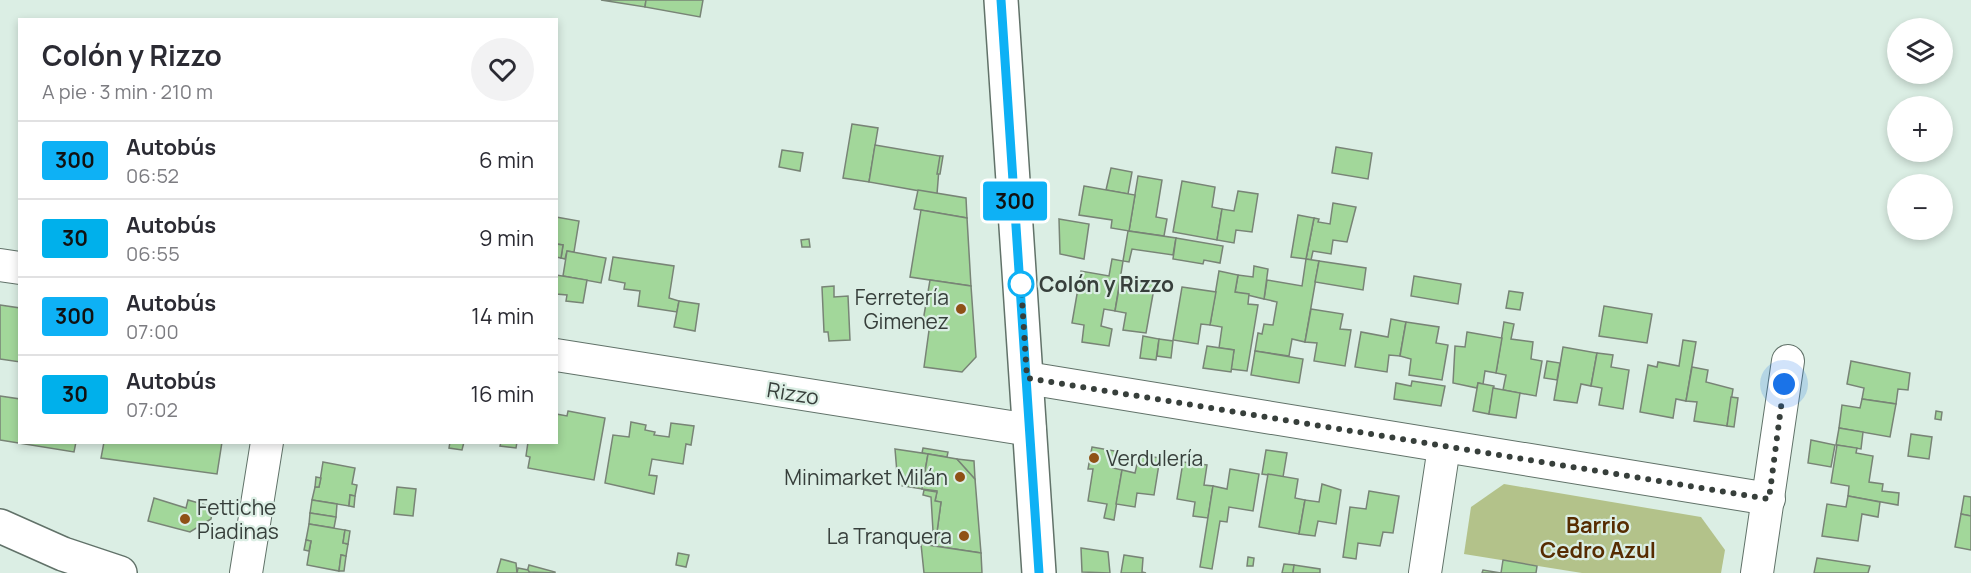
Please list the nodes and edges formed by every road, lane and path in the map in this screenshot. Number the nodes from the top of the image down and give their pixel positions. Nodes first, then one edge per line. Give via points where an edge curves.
1 (1001, 0) edge
2 (0, 265) edge
3 (18, 268) edge
4 (558, 355) edge
5 (1788, 361) dead end
6 (1027, 378) junction
7 (1030, 430) junction
8 (267, 444) edge
9 (1444, 447) junction
10 (1769, 499) junction
11 (0, 526) edge
12 (62, 564) edge
13 (120, 573) edge
14 (246, 573) edge
15 (1039, 573) edge
16 (1425, 573) edge
17 (1757, 573) edge

1 - 6 main road
2 - 3 street
4 - 7 street, Rizzo
5 - 10 street
6 - 7 main road
6 - 9 street
7 - 15 main road
8 - 14 street
9 - 10 street
9 - 16 street
10 - 17 street
11 - 12 main road
12 - 13 main road

